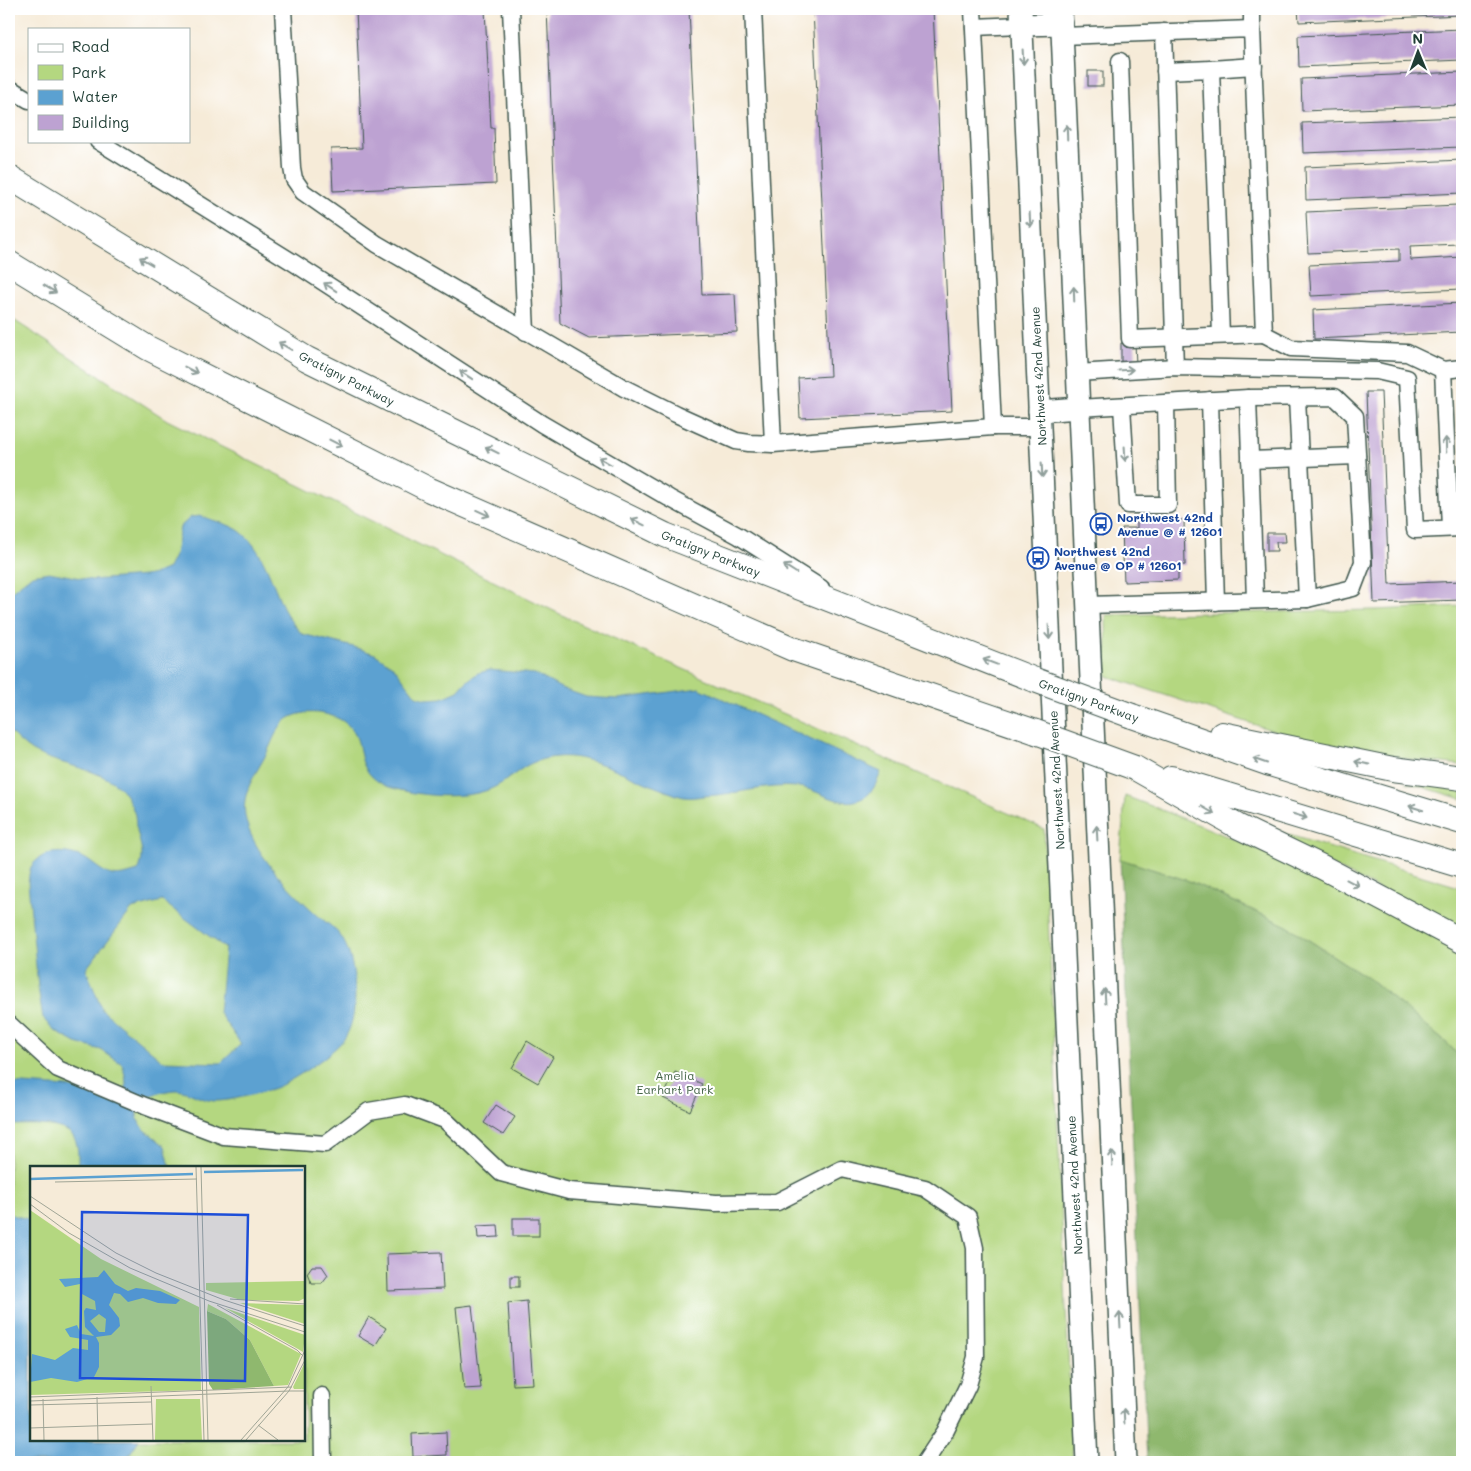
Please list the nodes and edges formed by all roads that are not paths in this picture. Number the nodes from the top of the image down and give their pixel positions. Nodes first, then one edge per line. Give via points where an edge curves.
1 (283, 9) edge
2 (511, 9) edge
3 (753, 9) edge
4 (973, 9) edge
5 (1252, 9) edge
6 (1021, 17) edge
7 (1062, 23) edge
8 (974, 27) junction
9 (1252, 29) junction
10 (1164, 32) junction
11 (1120, 61) dead end
12 (1254, 66) junction
13 (1211, 69) junction
14 (1165, 70) junction
15 (9, 88) edge
16 (28, 99) edge
17 (100, 142) edge
18 (9, 178) edge
19 (9, 264) edge
20 (526, 332) junction
21 (1264, 334) junction
22 (1221, 335) junction
23 (1175, 337) junction
24 (1175, 367) junction
25 (1462, 368) edge
26 (1443, 370) junction
27 (1077, 373) junction
28 (1248, 398) junction
29 (1297, 398) junction
30 (1210, 400) junction
31 (1166, 403) junction
32 (1122, 406) junction
33 (1078, 408) junction
34 (1040, 419) junction
35 (993, 427) junction
36 (773, 444) junction
37 (1357, 456) junction
38 (1300, 458) junction
39 (1250, 460) junction
40 (1456, 528) edge
41 (1307, 599) junction
42 (1255, 600) junction
43 (1216, 602) junction
44 (1087, 605) junction
45 (861, 613) junction
46 (1132, 716) junction
47 (1135, 768) junction
48 (1462, 778) edge
49 (1462, 822) edge
50 (1462, 866) edge
51 (1462, 941) edge
52 (9, 1024) edge
53 (322, 1396) dead end
54 (323, 1462) edge
55 (925, 1462) edge
56 (1087, 1462) edge
57 (1126, 1462) edge

1 - 20 lane via 292,168 302,192 377,244
2 - 20 lane
3 - 36 lane
4 - 8 lane
5 - 9 lane
6 - 7 main road
6 - 8 lane
6 -> 34 main road, Northwest 42nd Avenue
7 - 10 lane
27 -> 7 main road
8 - 35 lane
9 - 10 lane
9 - 12 lane
10 - 14 lane
11 - 23 lane via 1130,339
12 - 13 lane
12 - 21 lane
13 - 14 lane
13 - 22 lane
14 - 23 lane
15 - 16 lane
45 -> 17 lane via 739,536 542,424
45 -> 18 highway, Gratigny Parkway via 665,535 307,359
19 -> 47 highway, bridge via 148,348 430,490 793,649
20 - 36 lane via 624,388 714,432 749,443
21 - 22 lane
21 - 26 lane via 1291,348 1407,353
22 - 23 lane
23 - 24 lane
27 -> 24 lane
24 - 40 lane via 1377,371 1407,378 1415,530
25 - 26 lane
40 -> 26 lane
27 - 33 main road
28 - 29 lane
28 - 30 lane
28 - 39 lane
29 - 37 lane via 1335,397 1355,416
29 - 38 lane
30 - 31 lane
30 - 43 lane
31 - 32 lane
32 -> 31 lane via 1128,505 1168,505
32 - 33 lane
33 - 34 main road
33 - 44 main road
34 - 35 lane
34 -> 56 main road, Northwest 42nd Avenue
35 - 36 lane
37 - 38 lane
37 - 41 lane via 1364,562 1353,588
38 - 39 lane
38 - 41 lane
39 - 42 lane
41 - 42 lane
42 - 43 lane
43 - 44 lane
57 -> 44 main road
46 -> 45 highway, Gratigny Parkway, bridge
48 -> 46 highway via 1393,770
49 -> 46 highway, Gratigny Parkway via 1267,763
47 -> 50 highway
47 -> 51 highway via 1237,826
52 - 55 lane via 58,1069 224,1136 325,1144 369,1111 405,1105 445,1120 502,1173 569,1191 716,1203 777,1202 842,1169 925,1188 968,1217 975,1248 976,1357 968,1385 945,1432
53 - 54 lane

